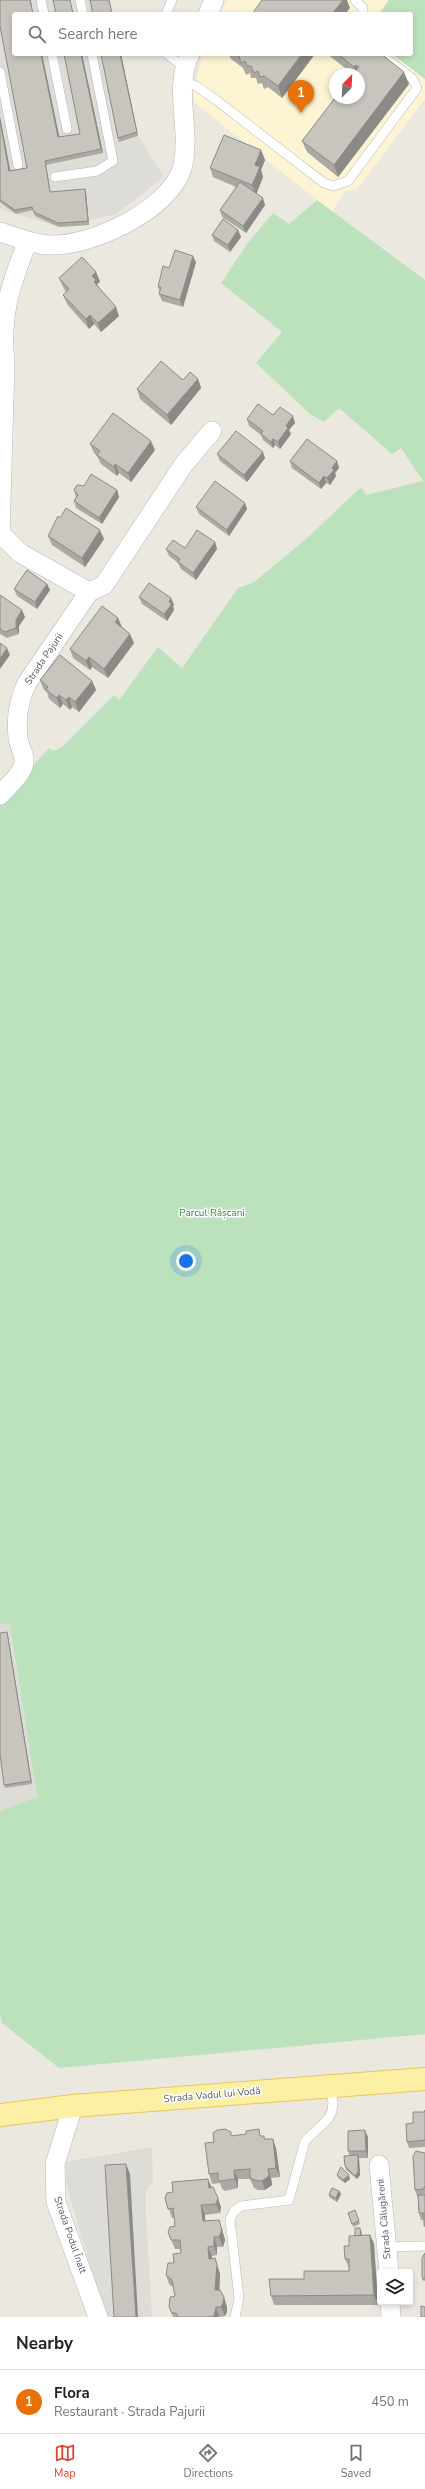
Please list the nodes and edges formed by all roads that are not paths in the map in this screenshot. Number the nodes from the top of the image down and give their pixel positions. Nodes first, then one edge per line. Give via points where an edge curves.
1 (41, 0) edge
2 (80, 0) edge
3 (172, 0) edge
4 (214, 0) edge
5 (355, 0) edge
6 (44, 12) edge
7 (83, 12) edge
8 (167, 12) edge
9 (209, 12) edge
10 (363, 12) edge
11 (52, 56) edge
12 (92, 56) edge
13 (169, 56) edge
14 (383, 56) edge
15 (0, 72) edge
16 (184, 74) edge
17 (67, 129) dead end
18 (18, 165) dead end
19 (55, 177) dead end
20 (0, 232) edge
21 (27, 242) junction
22 (212, 431) dead end
23 (1, 537) edge
24 (89, 592) junction
25 (0, 795) edge
26 (425, 2079) edge
27 (330, 2085) junction
28 (73, 2106) junction
29 (0, 2115) edge
30 (380, 2165) dead end
31 (425, 2246) edge
32 (387, 2247) junction
33 (389, 2269) edge
34 (390, 2305) edge
35 (98, 2317) edge
36 (234, 2317) edge
37 (391, 2317) edge

1 - 6 lane
2 - 7 lane
3 - 8 lane
4 - 9 street
5 - 10 lane via 363,8
11 - 17 lane
12 - 19 lane via 113,161 97,171
13 - 16 lane
14 - 16 lane via 413,79 417,88 348,181 333,186 324,183 196,86
15 - 18 lane
16 - 21 street via 186,145 183,164 175,184 144,212 96,237 72,244
20 - 21 street
21 - 23 street via 7,295 2,339 5,363
22 - 24 street, Strada Pajurii via 184,464 104,585
23 - 24 street via 20,553
24 - 25 street, Strada Pajurii via 22,693 18,738 25,759 22,770
26 - 27 main road, Strada Vadul lui Vodă
27 - 28 main road, Strada Vadul lui Vodă
27 - 36 lane via 332,2111 328,2119 305,2141 289,2200 241,2206 234,2211 230,2220 239,2298
28 - 29 main road, Strada Vadul lui Vodă
28 - 35 street, Strada Podul Înalt via 55,2164 56,2202
30 - 32 street, Strada Călugăreni
31 - 32 lane
32 - 33 street, Strada Călugăreni
34 - 37 street

